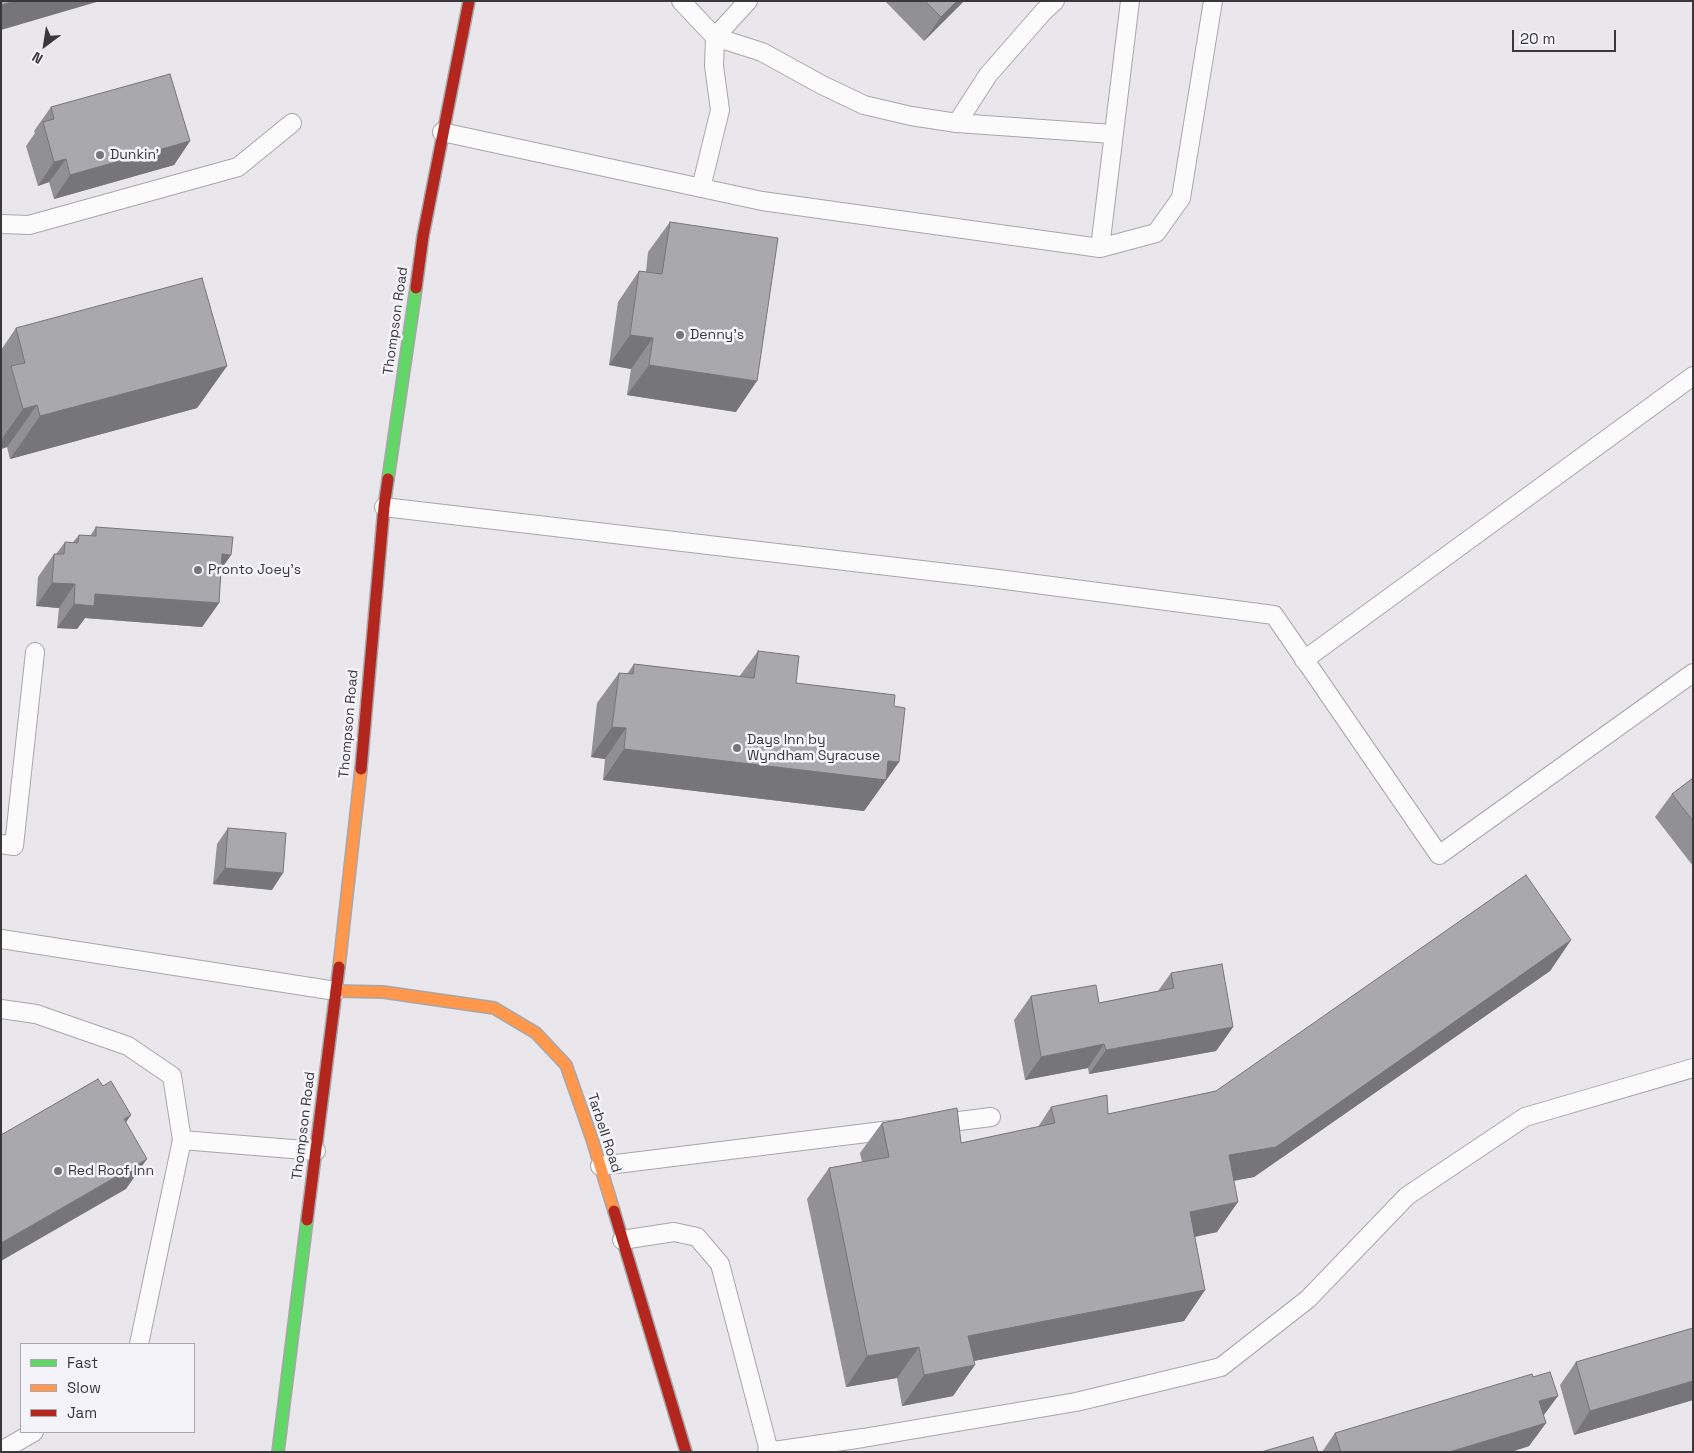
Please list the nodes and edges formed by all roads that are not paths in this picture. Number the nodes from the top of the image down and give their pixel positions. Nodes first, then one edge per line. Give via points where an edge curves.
1 (469, 1) edge
2 (681, 1) edge
3 (748, 1) edge
4 (1055, 1) edge
5 (1130, 1) edge
6 (1213, 1) edge
7 (715, 37) junction
8 (292, 123) dead end
9 (957, 123) junction
10 (442, 132) junction
11 (1114, 134) junction
12 (701, 188) junction
13 (1, 224) edge
14 (1100, 248) junction
15 (1693, 376) edge
16 (384, 507) junction
17 (36, 652) dead end
18 (1304, 660) junction
19 (1693, 673) edge
20 (1, 844) edge
21 (1, 939) edge
22 (336, 991) junction
23 (1, 1009) edge
24 (1693, 1068) edge
25 (991, 1117) dead end
26 (182, 1140) junction
27 (316, 1151) junction
28 (600, 1166) junction
29 (622, 1240) junction
30 (139, 1343) edge
31 (32, 1433) edge
32 (1, 1451) edge
33 (278, 1452) edge
34 (686, 1452) edge
35 (768, 1452) edge

1 - 10 street, Thompson Road
2 - 7 lane
3 - 7 lane
4 - 9 lane via 988,75
5 - 11 lane
6 - 14 lane via 1181,198 1156,232
7 - 9 lane via 762,52 864,105
7 - 12 lane via 714,66 720,110
8 - 13 lane via 238,167 29,225
9 - 11 lane
10 - 12 lane
10 - 16 street, Thompson Road via 423,236
11 - 14 lane
12 - 14 lane via 762,201
15 - 18 lane
16 - 18 lane via 990,578 1274,615
16 - 22 street, Thompson Road via 357,808
17 - 20 lane via 14,846
18 - 19 lane via 1439,855
21 - 22 lane
22 - 27 street, Thompson Road
22 - 28 street, Tarbell Road via 383,992 494,1008 536,1033 566,1065
23 - 26 lane via 36,1014 128,1046 172,1076
24 - 35 lane via 1525,1117 1407,1196 1308,1300 1221,1367 1076,1402
25 - 28 lane
26 - 27 lane
26 - 30 lane
27 - 33 street, Thompson Road
28 - 29 street, Tarbell Road
29 - 34 street, Tarbell Road
29 - 35 lane via 674,1232 698,1237 720,1264
31 - 32 lane

